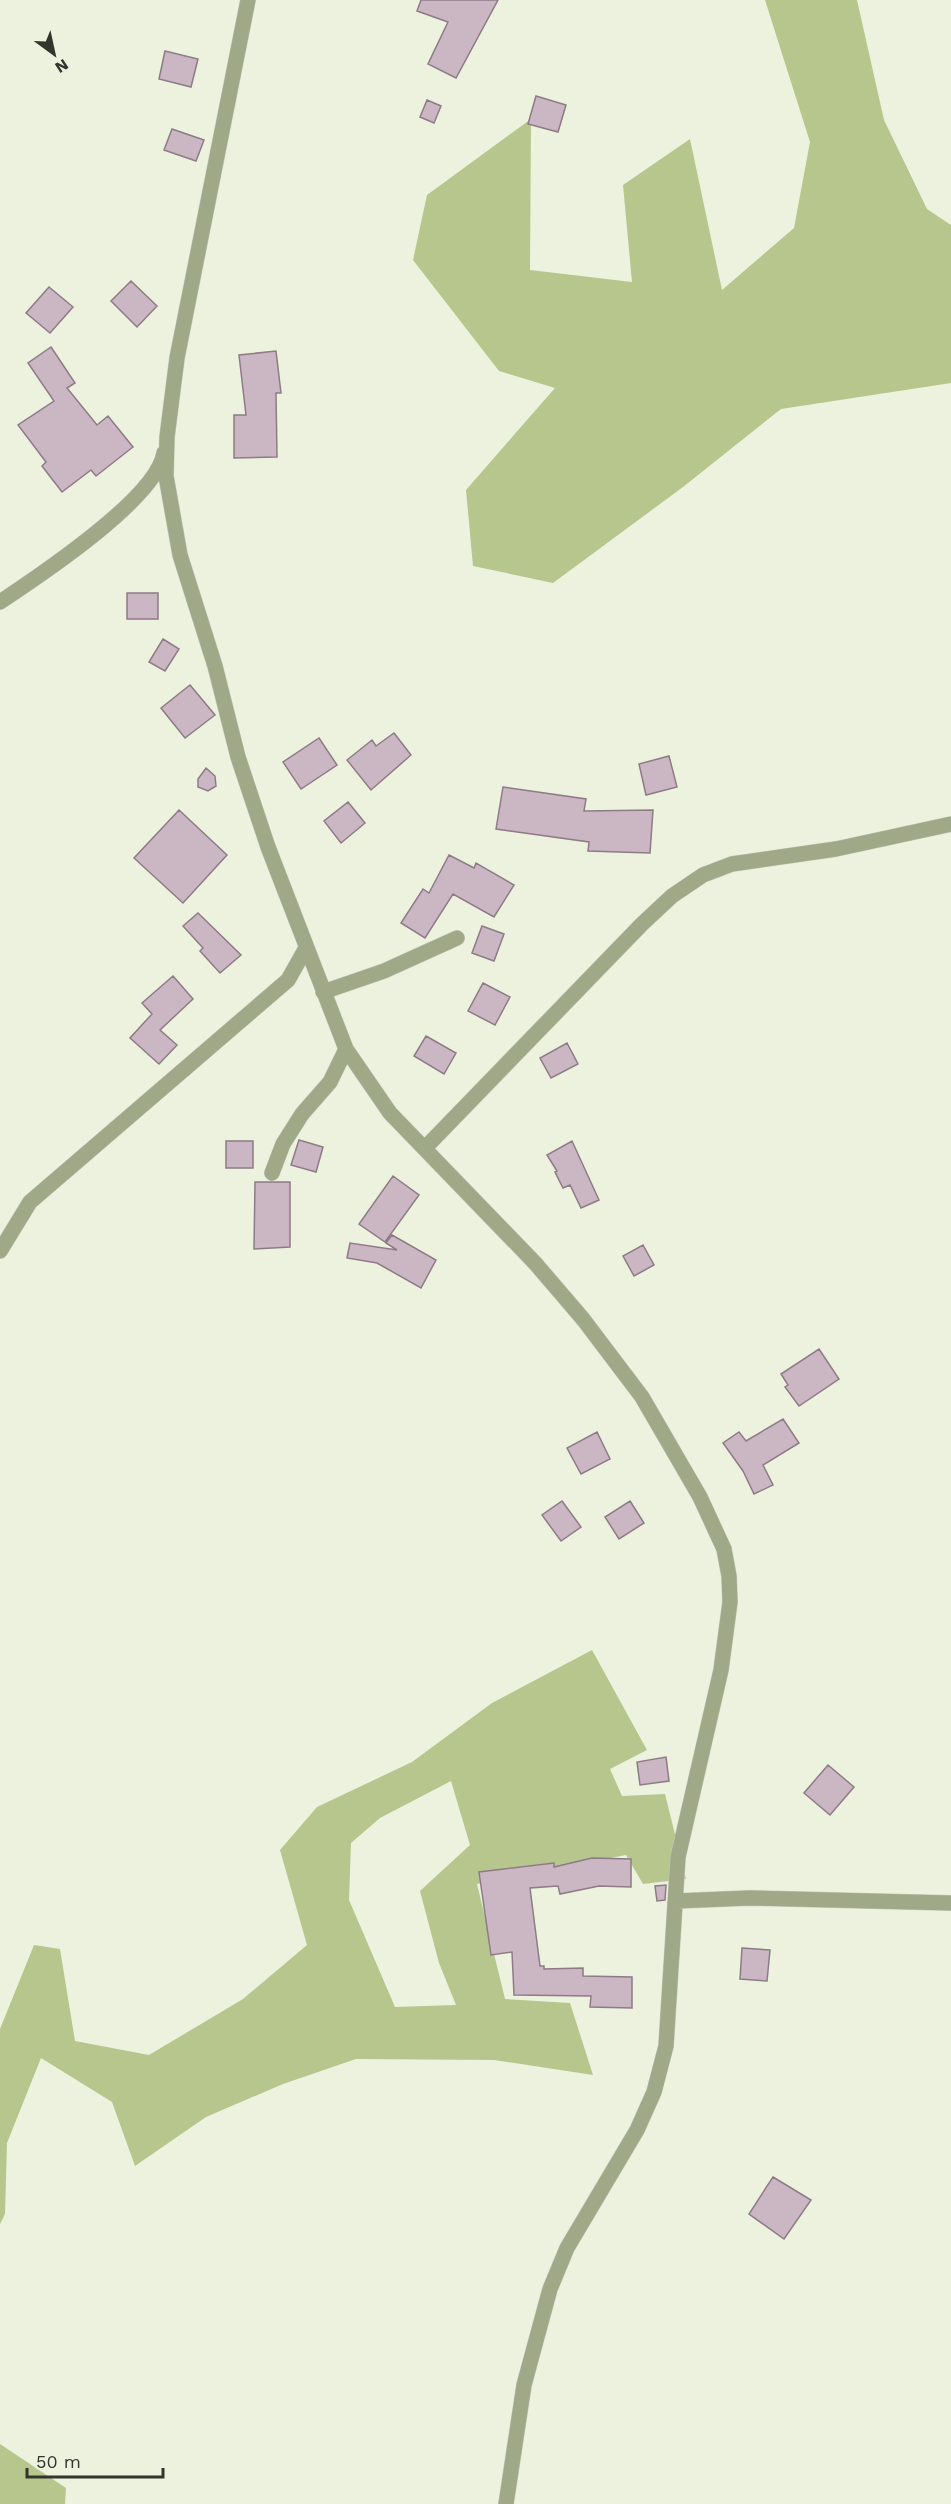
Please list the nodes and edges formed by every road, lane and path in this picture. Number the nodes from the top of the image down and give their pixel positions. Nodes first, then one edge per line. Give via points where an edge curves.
1 (248, 0) edge
2 (167, 437) junction
3 (0, 602) edge
4 (951, 824) edge
5 (457, 938) dead end
6 (306, 948) junction
7 (323, 992) junction
8 (346, 1048) junction
9 (425, 1148) junction
10 (272, 1173) dead end
11 (0, 1251) edge
12 (676, 1901) junction
13 (951, 1903) edge
14 (506, 2504) edge

1 - 2 street via 177,358
2 - 3 street via 162,464 129,504 69,556
2 - 6 street via 166,476 180,555 250,795
4 - 9 street via 846,847 732,864 703,875 672,896 642,924
5 - 7 street via 384,971
6 - 7 street
6 - 11 street via 288,980 30,1202
7 - 8 street
8 - 9 street via 375,1094
8 - 10 street via 330,1082 283,1144
9 - 12 street via 535,1263 614,1360 663,1429 724,1549 730,1602 726,1634 712,1715 678,1857
12 - 13 street via 749,1898
12 - 14 street via 666,2046 654,2092 638,2130 567,2248 550,2289 524,2385

